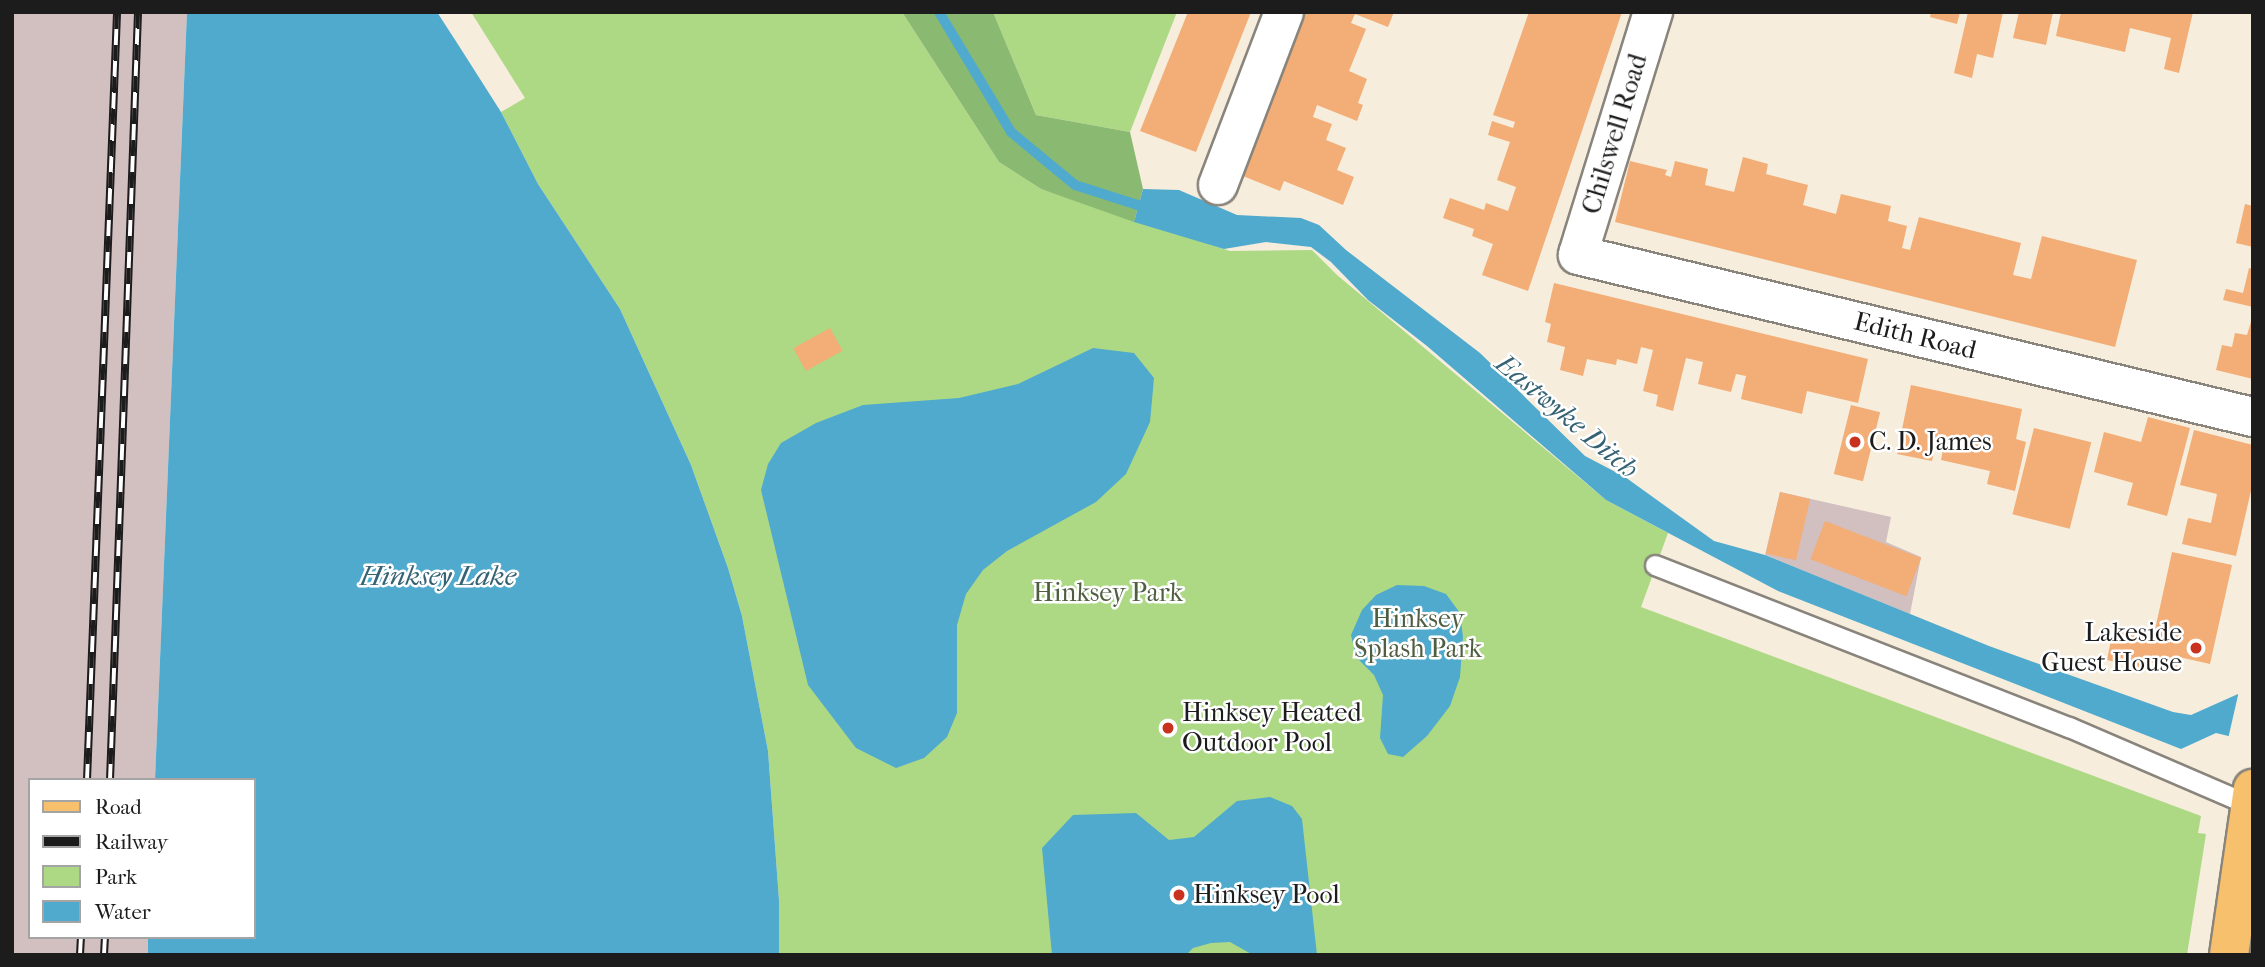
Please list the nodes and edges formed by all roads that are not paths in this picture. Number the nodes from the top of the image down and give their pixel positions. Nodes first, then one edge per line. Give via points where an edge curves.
1 (1284, 12) edge
2 (1653, 12) edge
3 (1218, 185) dead end
4 (1578, 255) joint
5 (2253, 417) edge
6 (1655, 565) dead end
7 (2251, 797) edge
8 (2232, 954) edge

1 - 3 street
2 - 4 street, Chilswell Road
4 - 5 street, Edith Road
6 - 7 lane
7 - 8 main road

